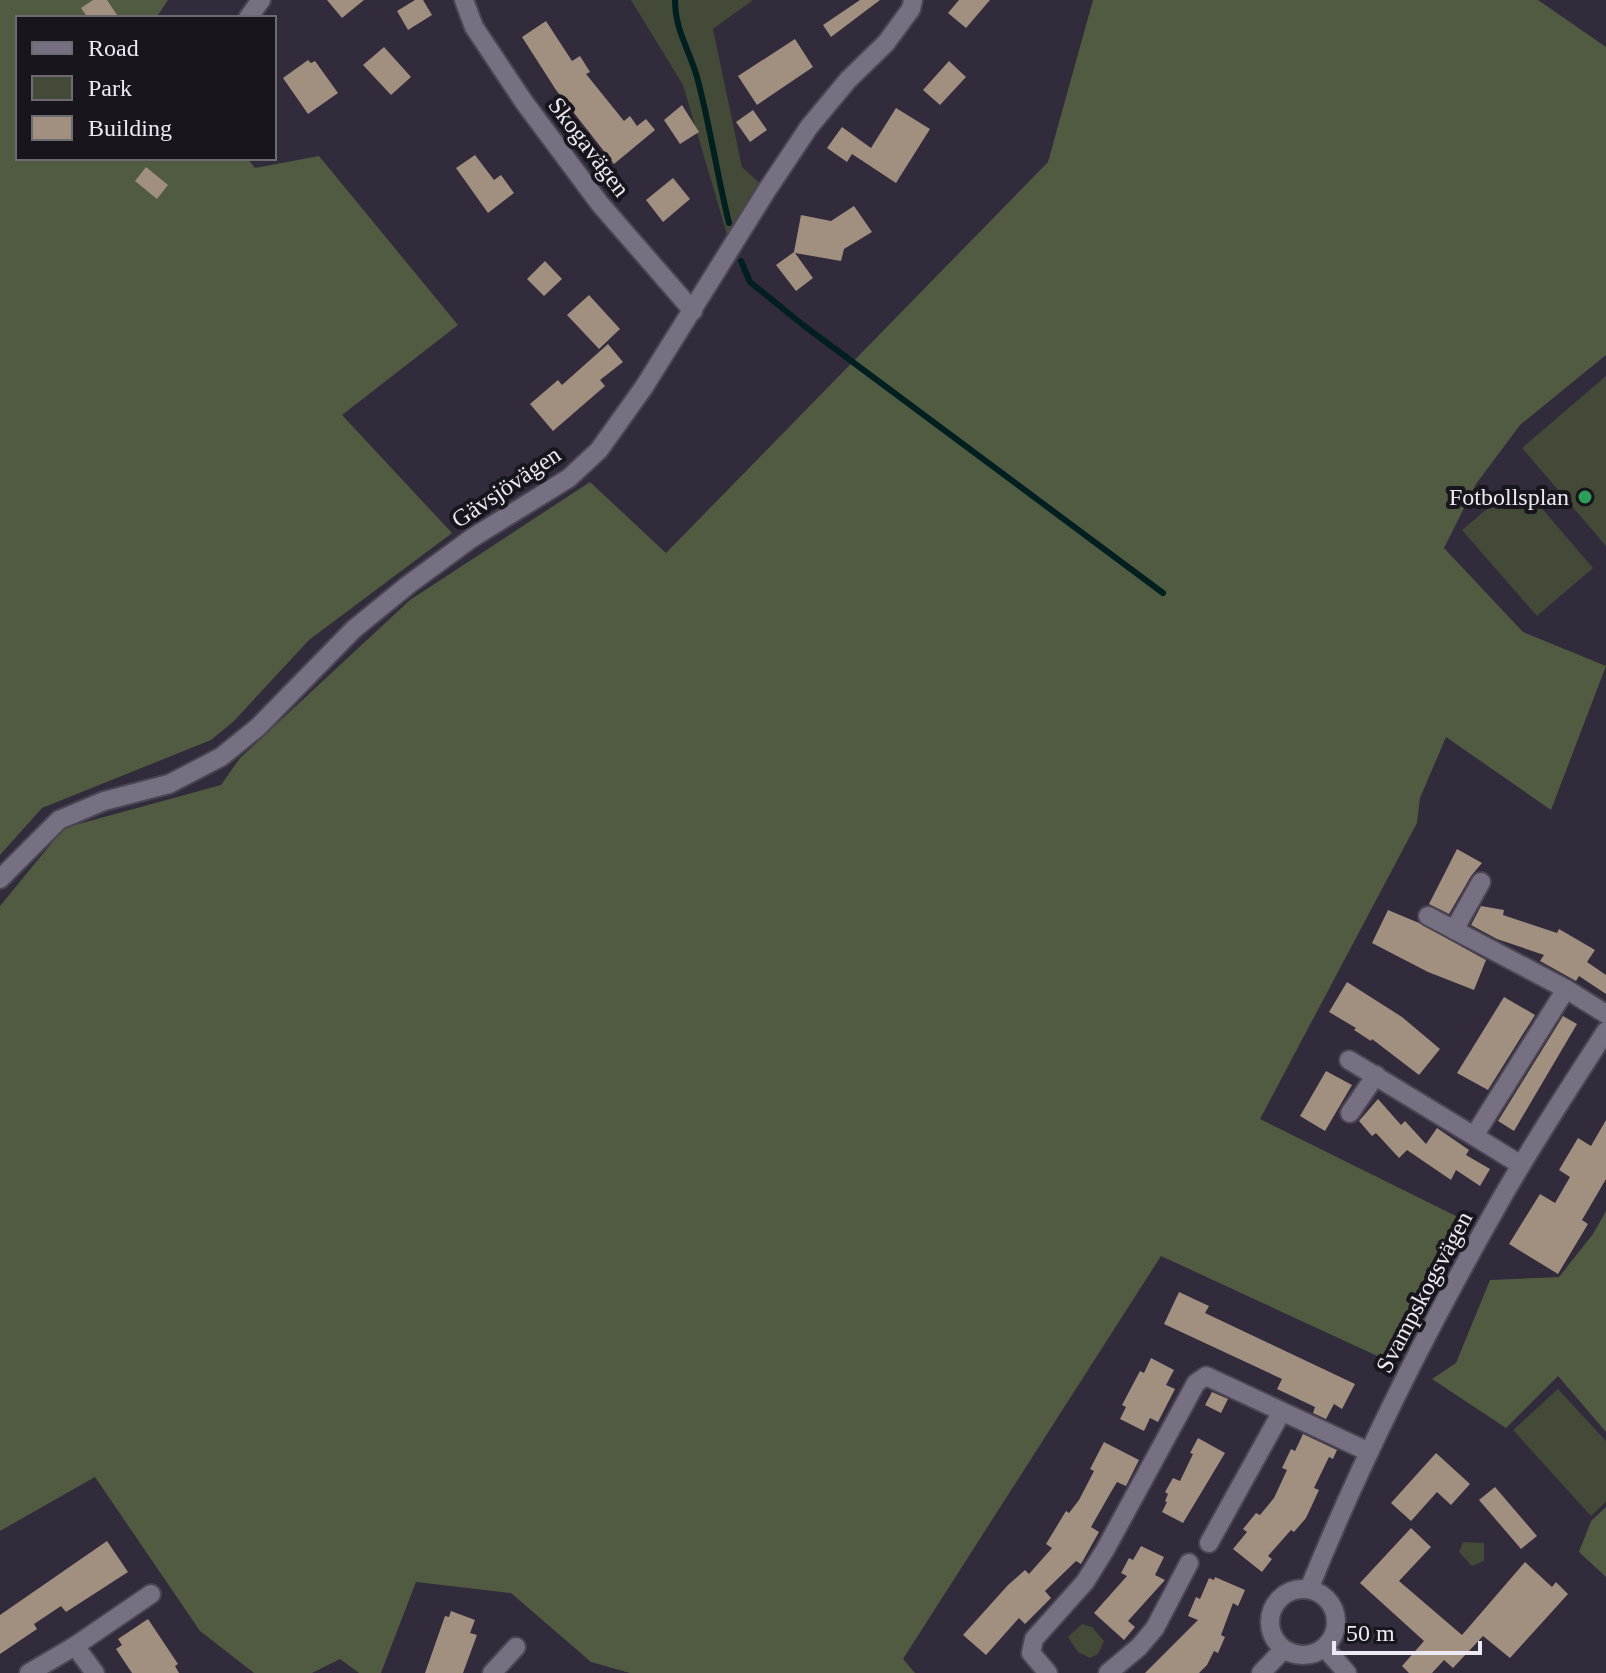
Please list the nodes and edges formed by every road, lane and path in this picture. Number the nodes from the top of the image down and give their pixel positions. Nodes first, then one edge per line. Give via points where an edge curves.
1 (464, 0) edge
2 (913, 0) edge
3 (693, 311) junction
4 (0, 879) edge
5 (1481, 882) dead end
6 (1428, 916) dead end
7 (1454, 930) junction
8 (1566, 989) junction
9 (1606, 1014) edge
10 (1606, 1031) edge
11 (1349, 1060) dead end
12 (1376, 1075) junction
13 (1350, 1113) dead end
14 (1474, 1136) junction
15 (1521, 1165) junction
16 (1281, 1413) junction
17 (1369, 1452) junction
18 (1209, 1543) dead end
19 (1189, 1563) dead end
20 (1309, 1589) junction
21 (151, 1594) dead end
22 (75, 1646) junction
23 (516, 1647) dead end
24 (1325, 1648) junction
25 (1283, 1650) junction
26 (29, 1673) edge
27 (95, 1673) edge
28 (492, 1673) edge
29 (1048, 1673) edge
30 (1108, 1673) edge
31 (1261, 1673) edge
32 (1347, 1673) edge

1 - 3 street, Skogavägen via 474,27 524,102 600,204
2 - 3 street, Gävsjövägen via 886,43 809,127
3 - 4 street, Gävsjövägen via 599,450 569,478 408,585 354,629 258,727 221,757 169,784 104,801 59,820
5 - 7 street
6 - 7 street
7 - 8 street
8 - 9 street
8 - 14 street
10 - 15 street, Svampskogsvägen
11 - 12 street
12 - 13 street
12 - 14 street
14 - 15 street
15 - 17 street, Svampskogsvägen
16 - 17 street
16 - 18 street
16 - 29 street via 1206,1376 1196,1383 1085,1582 1034,1639 1031,1653
17 - 20 street, Svampskogsvägen
19 - 30 street via 1155,1628
20 - 24 street via 1326,1598 1336,1618
20 - 25 street via 1284,1595 1271,1614 1270,1628
21 - 22 street
22 - 26 street
22 - 27 street
23 - 28 street
24 - 25 street via 1302,1656
24 - 32 street
25 - 31 street

